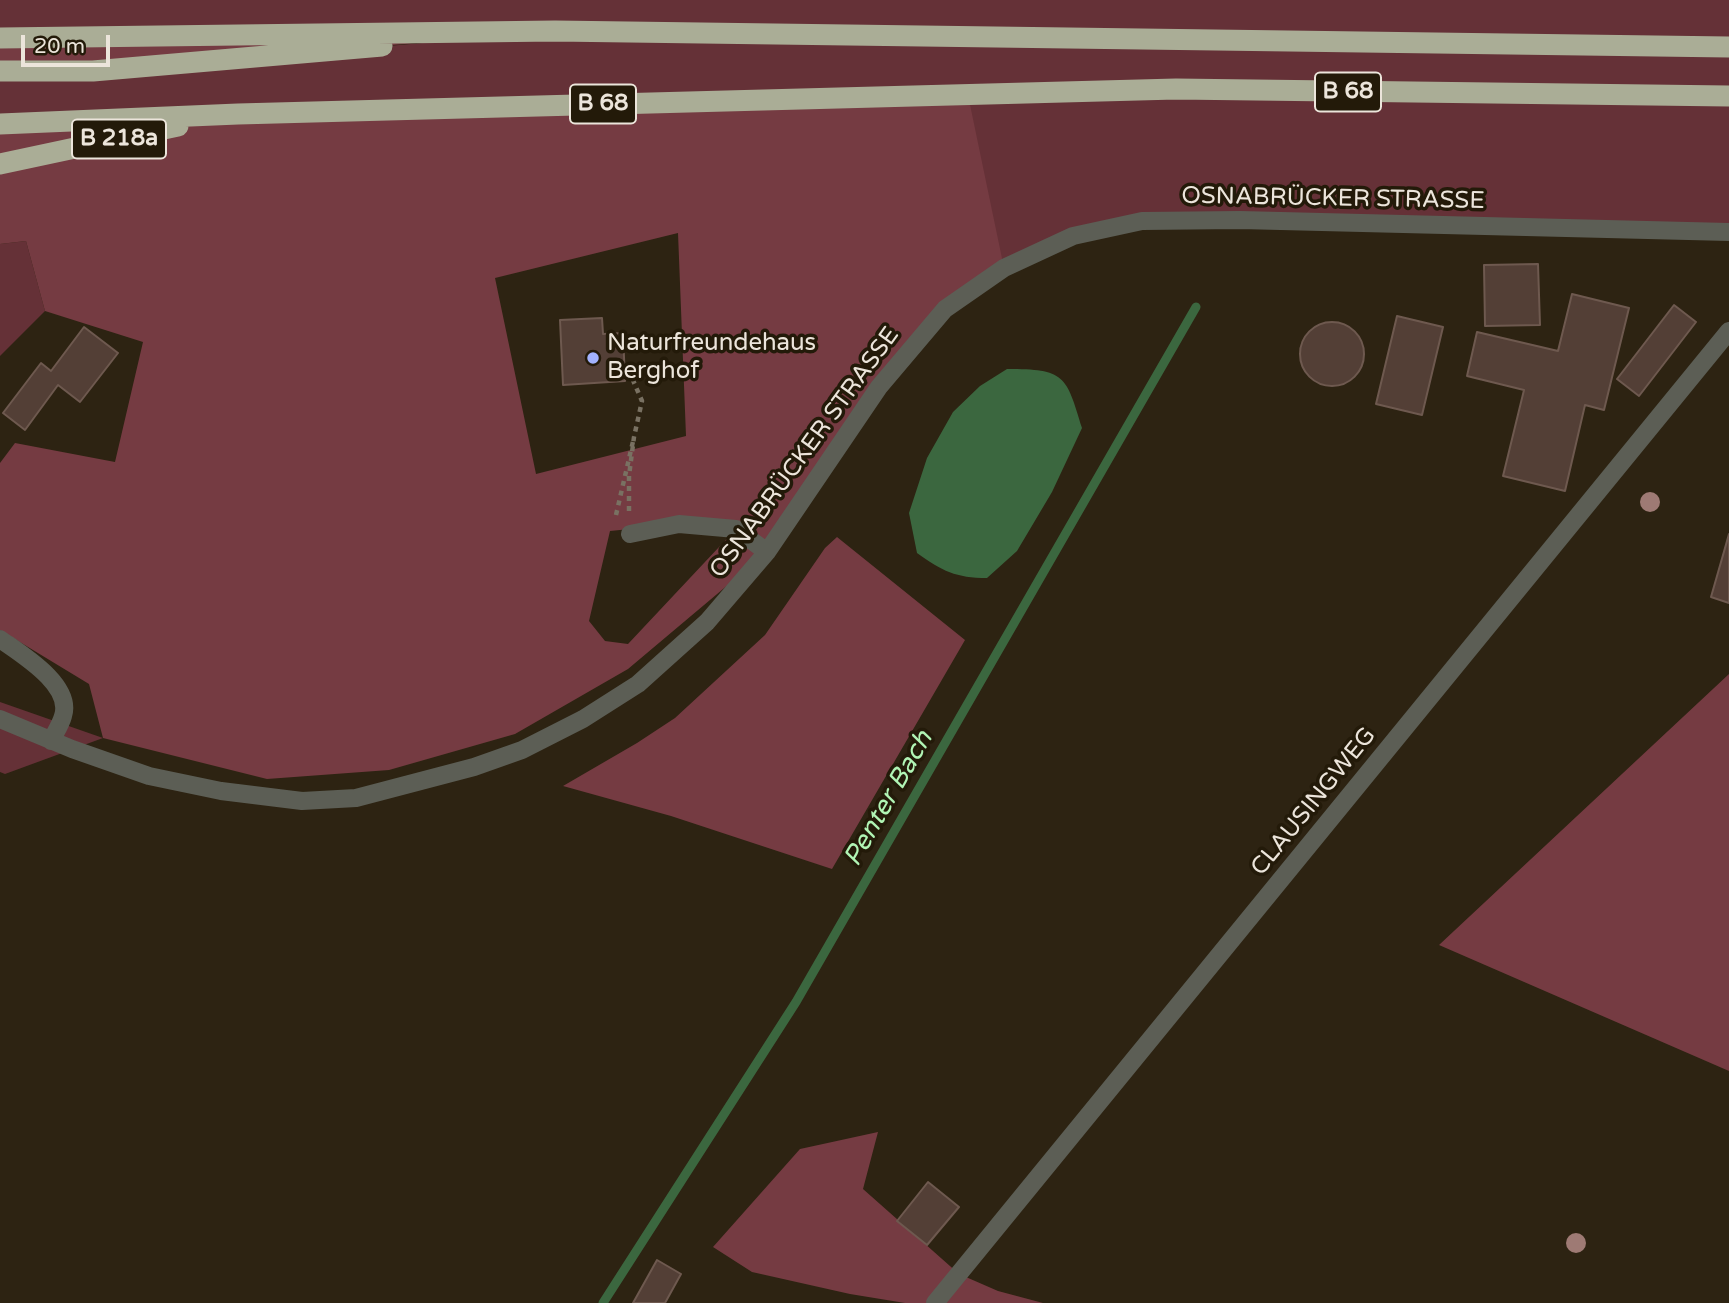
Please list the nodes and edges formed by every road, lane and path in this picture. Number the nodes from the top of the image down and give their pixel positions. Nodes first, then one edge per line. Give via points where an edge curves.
1 (555, 32) junction
2 (0, 38) edge
3 (1729, 47) edge
4 (0, 71) edge
5 (1729, 96) edge
6 (238, 114) junction
7 (0, 124) edge
8 (0, 164) edge
9 (1729, 232) edge
10 (1729, 331) edge
11 (632, 378) dead end
12 (634, 437) junction
13 (631, 534) junction
14 (766, 552) junction
15 (0, 639) edge
16 (0, 719) edge
17 (51, 741) junction
18 (935, 1303) edge

1 - 2 highway, B 68
1 - 3 highway, B 68
1 - 4 highway, B 68 via 93,71
5 - 6 highway, B 68 via 1177,89
6 - 7 highway, B 68
6 - 8 highway, B 218a
9 - 14 street, OSNABRÜCKER STRASSE via 1228,220 1142,221 1073,236 1003,268 945,309 878,387
10 - 18 street, CLAUSINGWEG
11 - 12 path via 642,401
12 - 13 path via 629,476
12 - 13 path via 613,531
13 - 14 street via 679,524 736,529
14 - 17 street, OSNABRÜCKER STRASSE via 707,622 638,684 522,751 399,788 356,798 303,801 221,791 149,776
15 - 17 street via 43,670 62,694 64,713
16 - 17 street, OSNABRÜCKER STRASSE

